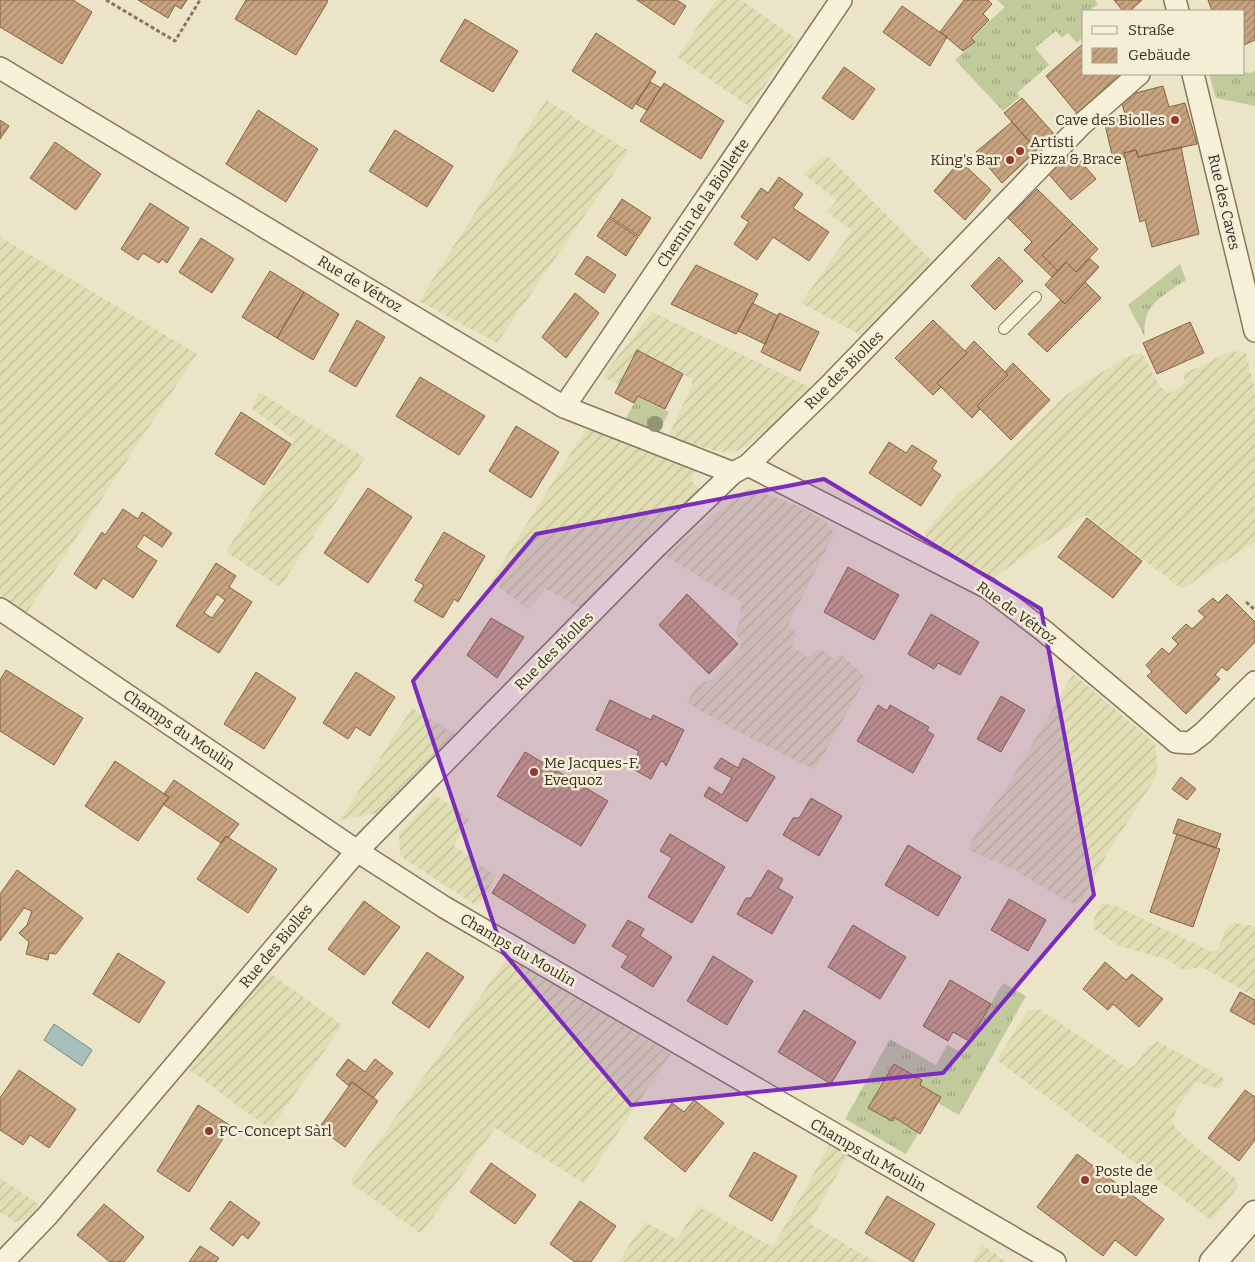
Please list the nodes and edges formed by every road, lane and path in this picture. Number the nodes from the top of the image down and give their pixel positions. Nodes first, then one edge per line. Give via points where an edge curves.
1 (106, 0) edge
2 (200, 0) edge
3 (841, 0) edge
4 (0, 68) edge
5 (1138, 75) edge
6 (1193, 75) edge
7 (1036, 296) dead end
8 (1004, 329) dead end
9 (1255, 331) edge
10 (564, 407) junction
11 (740, 469) junction
12 (1246, 602) dead end
13 (0, 609) edge
14 (1255, 610) edge
15 (1255, 682) edge
16 (357, 851) junction
17 (1255, 1214) edge
18 (9, 1256) edge
19 (1055, 1262) edge
20 (1213, 1262) edge

1 - 2 path via 175,41
3 - 10 street, Chemin de la Biollette
4 - 10 street, Rue de Vétroz
5 - 11 street, Rue des Biolles via 1082,124 829,386
6 - 9 street, Rue des Caves
7 - 8 lane
10 - 11 street, Rue de Vétroz
11 - 15 street, Rue de Vétroz via 988,588 1176,742 1190,743 1203,734
11 - 16 street, Rue des Biolles via 648,555
12 - 14 path
13 - 16 street, Champs du Moulin
16 - 18 street, Rue des Biolles via 48,1215
16 - 19 street, Champs du Moulin via 444,907
17 - 20 street

